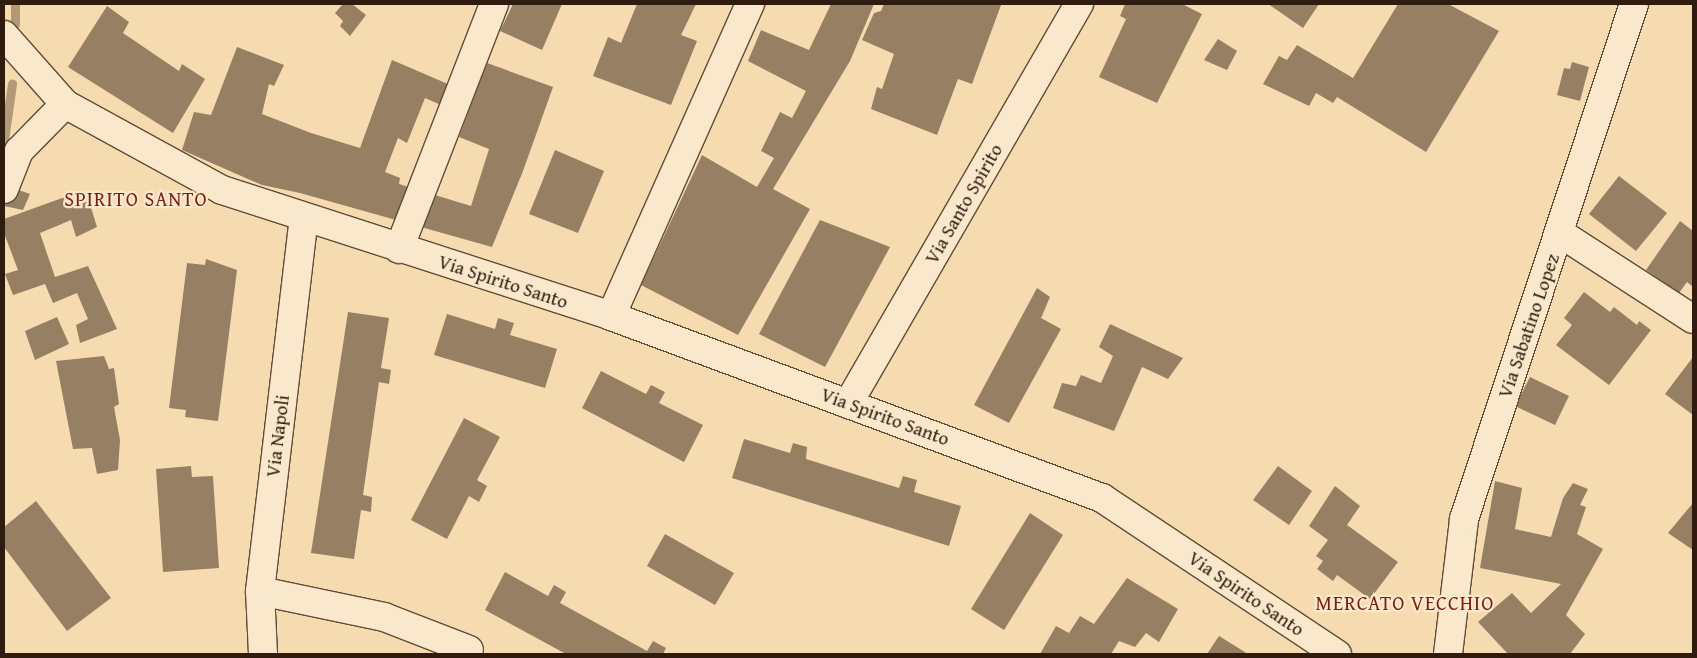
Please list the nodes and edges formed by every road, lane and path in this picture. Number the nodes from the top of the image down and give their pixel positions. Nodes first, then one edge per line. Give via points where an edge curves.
1 (494, 4) edge
2 (750, 4) edge
3 (1079, 4) edge
4 (1634, 4) edge
5 (4, 35) edge
6 (65, 104) junction
7 (4, 189) edge
8 (304, 218) junction
9 (1560, 233) junction
10 (399, 248) junction
11 (611, 316) junction
12 (1693, 319) edge
13 (848, 404) junction
14 (260, 591) junction
15 (469, 650) dead end
16 (263, 654) edge
17 (1337, 654) edge
18 (1448, 654) edge

1 - 10 street
2 - 11 street
3 - 13 street, Via Santo Spirito
4 - 9 street, Via Sabatino Lopez
5 - 6 street, Via Spirito Santo
6 - 7 street via 19,151
6 - 8 street, Via Spirito Santo via 222,190
8 - 10 street, Via Spirito Santo
8 - 14 street, Via Napoli
9 - 12 street
9 - 18 street, Via Sabatino Lopez via 1464,519
10 - 11 street, Via Spirito Santo
11 - 13 street, Via Spirito Santo
13 - 17 street, Via Spirito Santo via 1102,498
14 - 15 street via 384,617
14 - 16 street, Via Napoli

